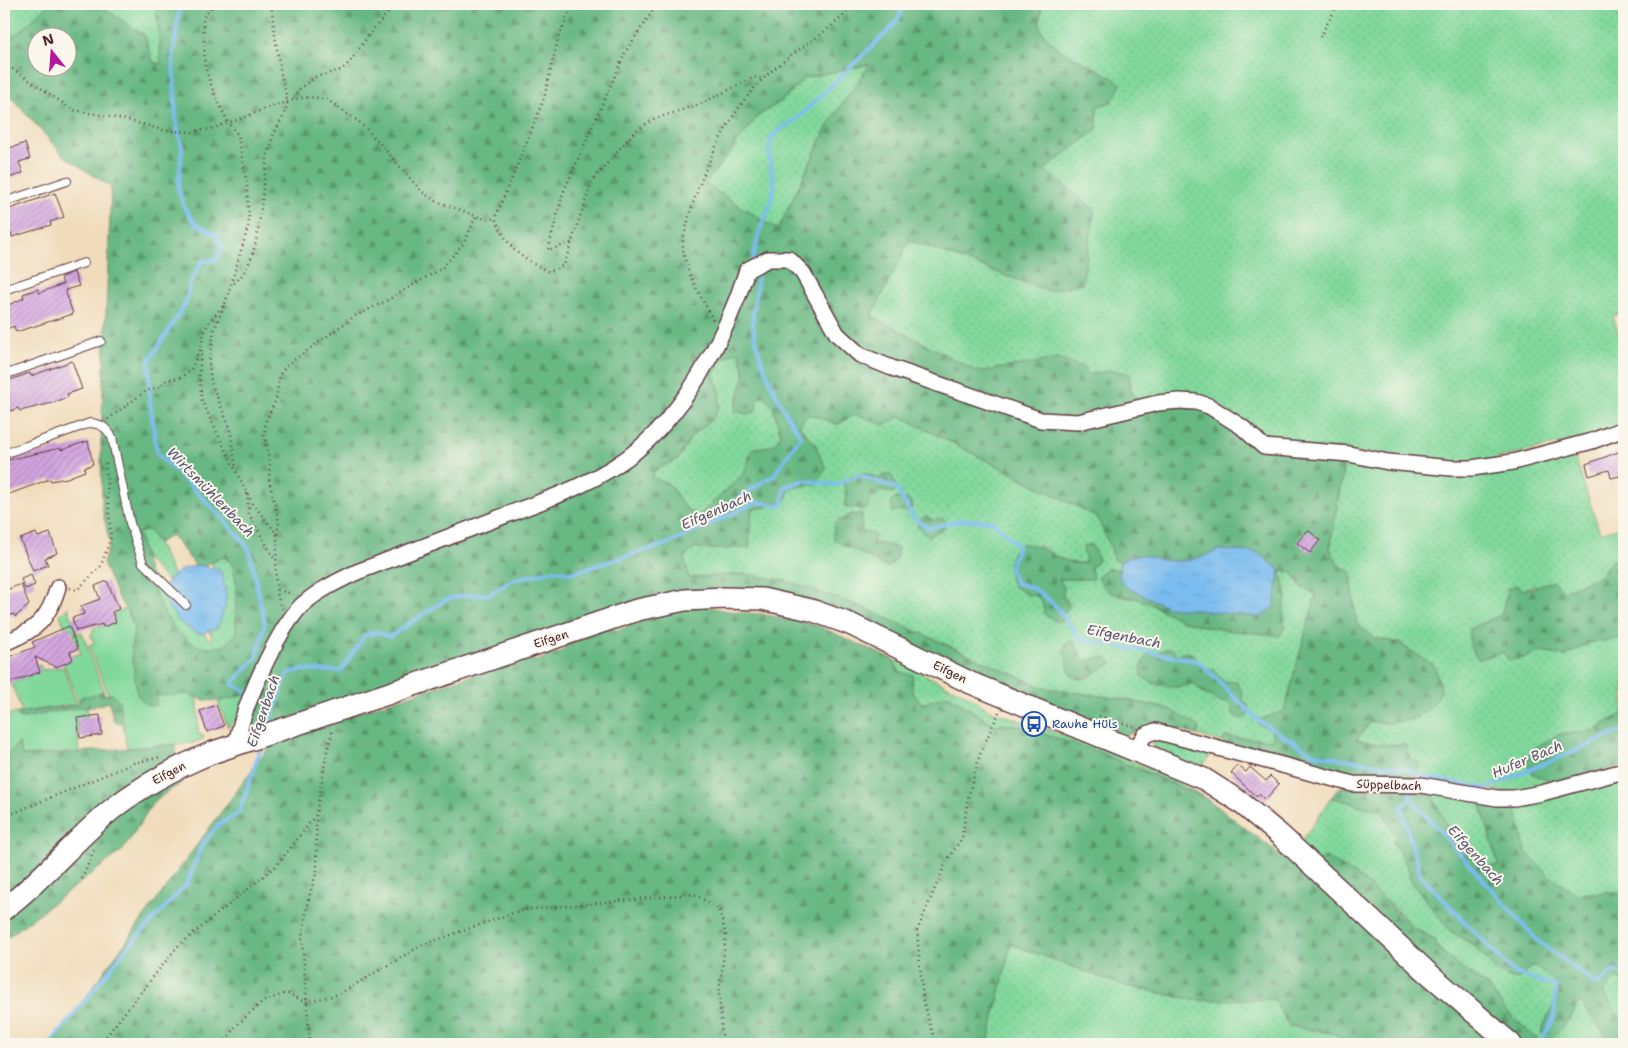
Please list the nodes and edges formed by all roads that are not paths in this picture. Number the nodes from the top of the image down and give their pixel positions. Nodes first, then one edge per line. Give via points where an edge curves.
1 (67, 181) dead end
2 (4, 202) edge
3 (84, 262) dead end
4 (4, 287) edge
5 (101, 341) dead end
6 (4, 375) edge
7 (1624, 429) edge
8 (4, 454) edge
9 (58, 587) road end
10 (186, 605) dead end
11 (4, 643) edge
12 (240, 743) junction
13 (1135, 750) junction
14 (1624, 771) edge
15 (4, 909) edge
16 (1511, 1044) edge

1 - 2 lane
3 - 4 lane via 10,288
5 - 6 lane
7 - 12 street via 1560,450 1494,466 1451,468 1264,446 1209,406 1179,401 1078,422 1041,420 860,355 837,334 803,273 789,259 768,259 747,270 732,314 687,396 642,444 608,470 587,484 358,572 311,598 290,619 270,655 239,725
8 - 10 lane via 90,423 103,426 112,437 130,522 143,563
9 - 11 street via 46,618
12 - 13 main road, Eifgen via 637,610 685,600 724,598 762,600 831,616 1006,697
12 - 15 main road, Eifgen via 180,766 144,786 110,811
13 - 14 street, Süppelbach via 1150,732 1155,731 1353,784 1422,785 1479,796 1514,798
13 - 16 main road, Eifgen via 1204,779 1240,802

